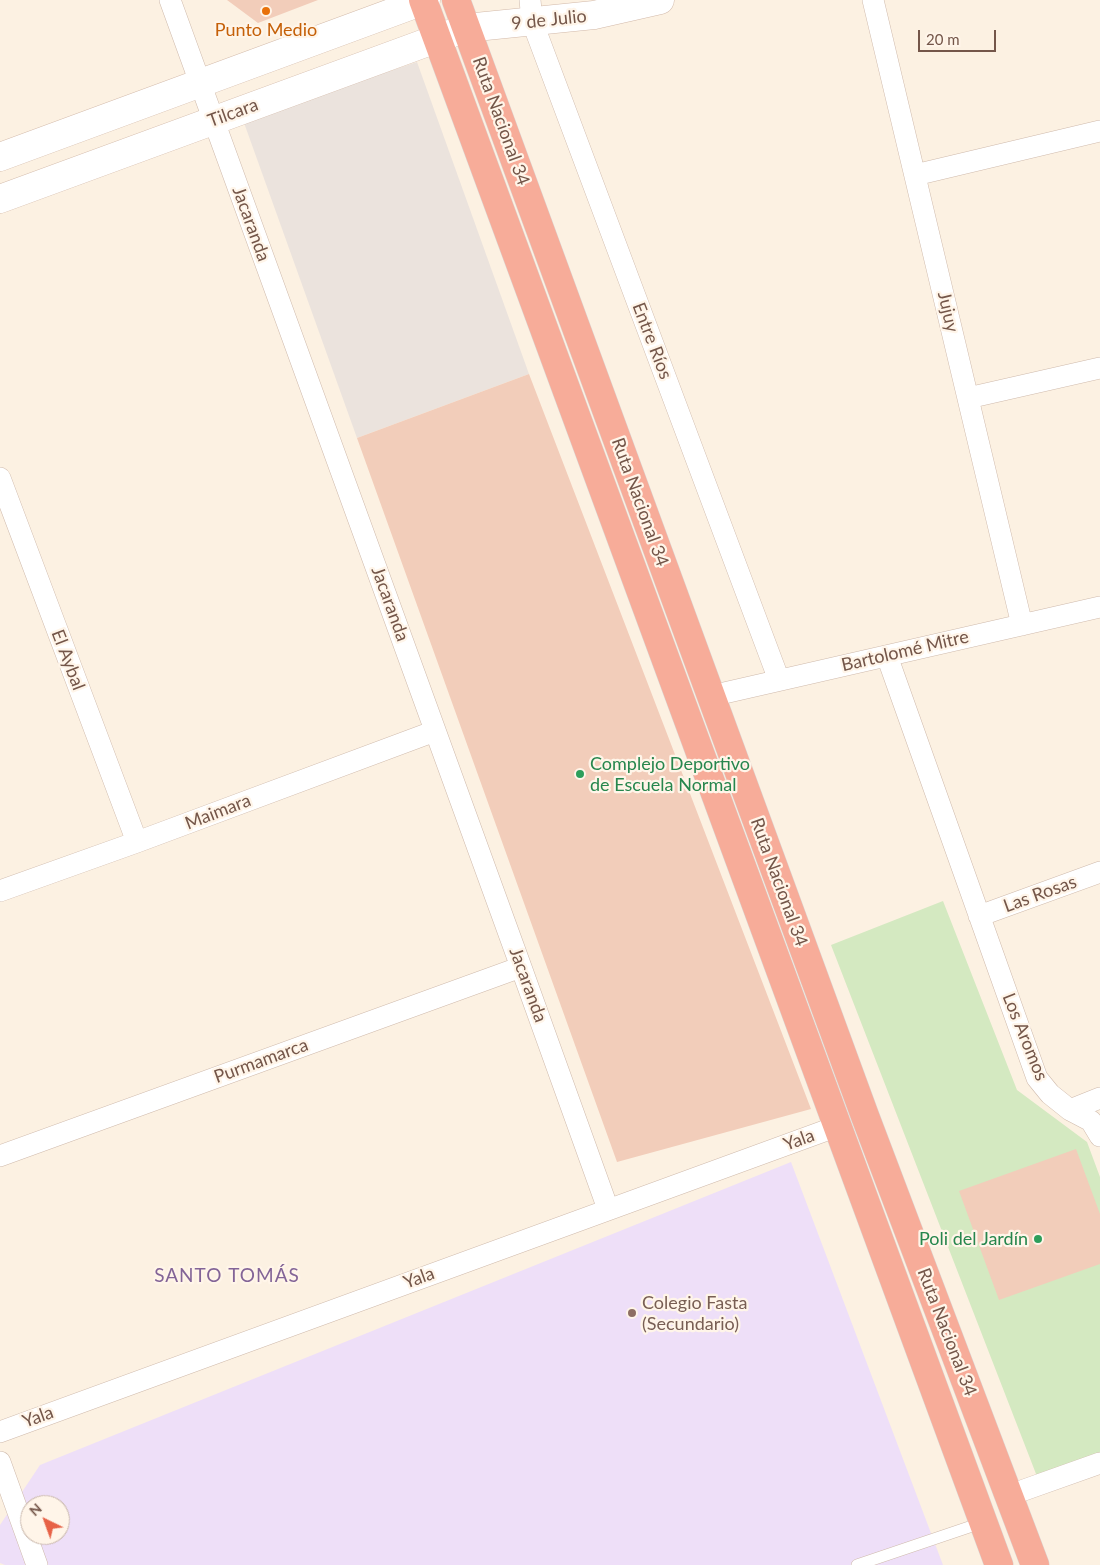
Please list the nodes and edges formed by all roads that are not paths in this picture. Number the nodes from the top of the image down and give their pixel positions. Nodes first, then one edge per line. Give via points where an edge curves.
1 (170, 0) edge
2 (424, 0) edge
3 (456, 0) edge
4 (660, 0) edge
5 (874, 0) edge
6 (531, 11) edge
7 (466, 28) junction
8 (437, 38) junction
9 (200, 83) junction
10 (213, 121) junction
11 (1100, 131) edge
12 (0, 157) edge
13 (915, 175) junction
14 (0, 199) edge
15 (1100, 368) edge
16 (968, 398) junction
17 (0, 478) edge
18 (1100, 607) edge
19 (1022, 625) junction
20 (887, 656) junction
21 (779, 680) junction
22 (711, 696) junction
23 (436, 730) junction
24 (137, 842) junction
25 (1100, 872) edge
26 (0, 891) edge
27 (980, 916) junction
28 (521, 967) junction
29 (1100, 1098) edge
30 (1070, 1110) junction
31 (838, 1126) junction
32 (1100, 1136) edge
33 (0, 1156) edge
34 (608, 1209) junction
35 (0, 1432) edge
36 (0, 1462) edge
37 (1100, 1463) edge
38 (1010, 1495) junction
39 (984, 1522) junction
40 (37, 1565) edge
41 (857, 1565) edge
42 (999, 1565) edge
43 (1035, 1565) edge

1 - 9 street, Jacaranda
2 - 8 highway, Ruta Nacional 34
2 - 9 street
3 - 7 highway, Ruta Nacional 34
4 - 6 street, 9 de Julio via 594,15
5 - 13 street, Jujuy
6 - 7 street, 9 de Julio
6 - 21 street, Entre Ríos
7 - 8 street, Tilcara
7 - 22 highway, Ruta Nacional 34
8 - 10 street, Tilcara
8 - 31 highway, Ruta Nacional 34
9 - 10 street, Jacaranda
9 - 12 street
10 - 14 street, Tilcara
10 - 23 street, Jacaranda
11 - 13 street
13 - 16 street, Jujuy
15 - 16 street
16 - 19 street, Jujuy
17 - 24 street, El Aybal
18 - 19 street, Bartolomé Mitre
19 - 20 street, Bartolomé Mitre
20 - 21 street, Bartolomé Mitre
20 - 27 street, Los Aromos
21 - 22 street, Bartolomé Mitre
22 - 38 highway, Ruta Nacional 34
23 - 24 street, Maimara
23 - 28 street, Jacaranda
24 - 26 street, Maimara
25 - 27 street, Las Rosas
27 - 30 street, Los Aromos via 1038,1078 1050,1094
28 - 33 street, Purmamarca
28 - 34 street, Jacaranda
29 - 30 street
30 - 32 street, Los Aromos via 1091,1121
31 - 34 street, Yala
31 - 39 highway, Ruta Nacional 34
34 - 35 street, Yala
36 - 40 street
37 - 38 street
38 - 43 highway, Ruta Nacional 34
39 - 41 lane
39 - 42 highway, Ruta Nacional 34

